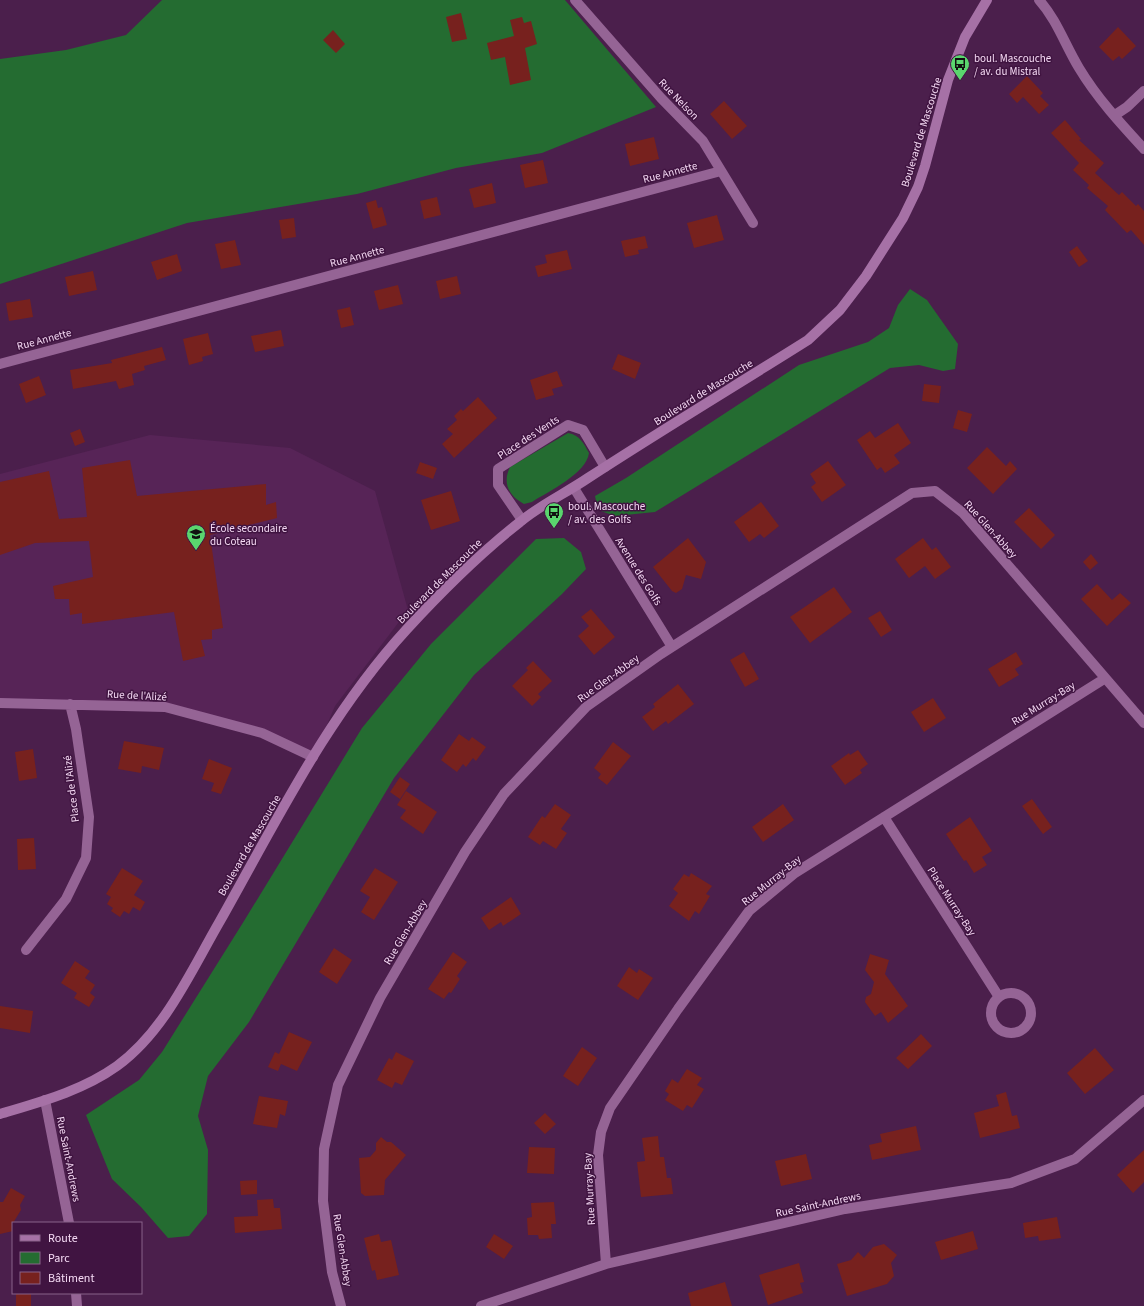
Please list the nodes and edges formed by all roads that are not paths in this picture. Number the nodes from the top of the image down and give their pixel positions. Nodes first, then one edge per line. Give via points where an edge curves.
1 (575, 0) edge
2 (987, 0) edge
3 (1039, 0) edge
4 (1144, 91) edge
5 (1115, 115) junction
6 (1144, 149) edge
7 (721, 171) junction
8 (753, 223) dead end
9 (0, 364) edge
10 (605, 467) junction
11 (574, 488) junction
12 (522, 520) junction
13 (672, 647) junction
14 (1104, 679) junction
15 (0, 703) edge
16 (70, 704) junction
17 (1144, 723) edge
18 (313, 757) junction
19 (884, 817) junction
20 (26, 950) dead end
21 (999, 997) junction
22 (46, 1100) junction
23 (1144, 1100) edge
24 (0, 1114) edge
25 (69, 1222) edge
26 (606, 1264) junction
27 (76, 1294) edge
28 (77, 1306) edge
29 (341, 1306) edge
30 (481, 1306) edge

1 - 7 street, Rue Nelson via 660,98 703,141
2 - 10 street, Boulevard de Mascouche via 965,37 948,80 925,166 911,202 892,236 840,310 808,340
3 - 5 street via 1056,23 1080,69 1098,96
4 - 5 street
5 - 6 street
7 - 8 street, Rue Nelson
7 - 9 street, Rue Annette
10 - 11 street, Boulevard de Mascouche
10 - 12 street, Place des Vents via 583,430 568,424 498,470 498,485
11 - 12 street, Boulevard de Mascouche
11 - 13 street, Avenue des Golfs
12 - 18 street, Boulevard de Mascouche via 464,570 395,642 352,695
13 - 14 street, Rue Glen-Abbey via 912,493 935,491 963,513
13 - 29 street, Rue Glen-Abbey via 586,708 504,794 465,852 380,998 338,1085 324,1148 323,1202 332,1272
14 - 17 street, Rue Glen-Abbey
14 - 19 street, Rue Murray-Bay
15 - 16 street, Rue de l'Alizé
16 - 18 street, Rue de l'Alizé via 165,707 262,733
16 - 20 street, Place de l'Alizé via 89,817 86,858 66,899
18 - 22 street, Boulevard de Mascouche via 180,990 158,1022 139,1046 118,1065 92,1082
19 - 21 street, Place Murray-Bay
19 - 26 street, Rue Murray-Bay via 795,873 749,912 678,1008 610,1108 601,1132 598,1155
21 - 21 street via 994,1001 990,1013 995,1026 1012,1034 1024,1029 1028,1024 1031,1010 1024,998 1012,993
22 - 24 street, Boulevard de Mascouche
22 - 25 street, Rue Saint-Andrews
23 - 26 street, Rue Saint-Andrews via 1075,1159 1011,1183 845,1209
26 - 30 street, Rue Saint-Andrews
27 - 28 street

